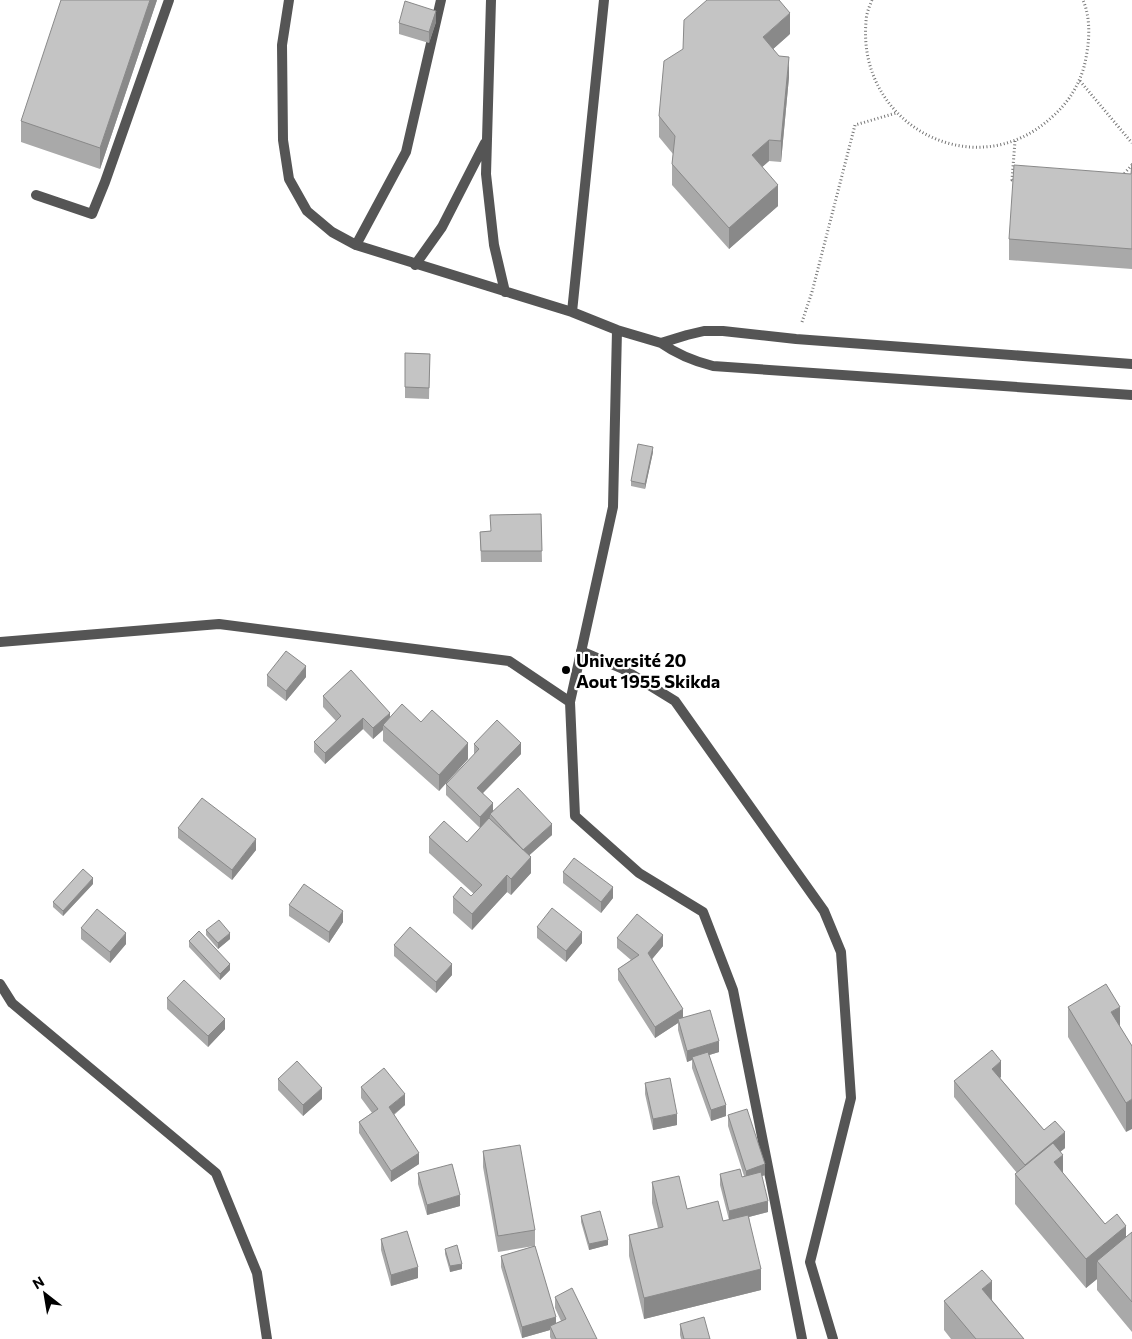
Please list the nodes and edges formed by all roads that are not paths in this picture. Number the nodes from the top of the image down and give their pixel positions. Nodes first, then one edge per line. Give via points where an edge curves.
1 (169, 0) edge
2 (288, 0) edge
3 (441, 0) edge
4 (491, 0) edge
5 (604, 0) edge
6 (487, 139) junction
7 (36, 195) dead end
8 (356, 246) junction
9 (415, 265) junction
10 (505, 292) junction
11 (572, 312) junction
12 (617, 330) junction
13 (661, 344) junction
14 (1132, 364) edge
15 (1132, 395) edge
16 (0, 642) edge
17 (581, 651) junction
18 (570, 702) junction
19 (0, 984) edge
20 (268, 1339) edge
21 (802, 1339) edge
22 (833, 1339) edge

1 - 7 lane via 92,214
2 - 8 lane via 282,46 283,140 289,179 306,211
3 - 8 lane via 406,152
4 - 6 lane
5 - 11 lane
6 - 9 lane via 442,227
6 - 10 lane via 486,174 494,245
8 - 9 lane
9 - 10 lane
10 - 11 lane
11 - 12 lane
12 - 13 lane
12 - 17 lane via 613,507
13 - 14 lane via 704,331
13 - 15 lane via 692,361 713,366
16 - 18 lane via 219,624 509,661
17 - 18 lane
17 - 22 lane via 622,668 674,701 824,911 841,952 851,1098 810,1262
18 - 21 lane via 575,816 639,874 703,912 733,990
19 - 20 lane via 12,1003 216,1173 257,1273

